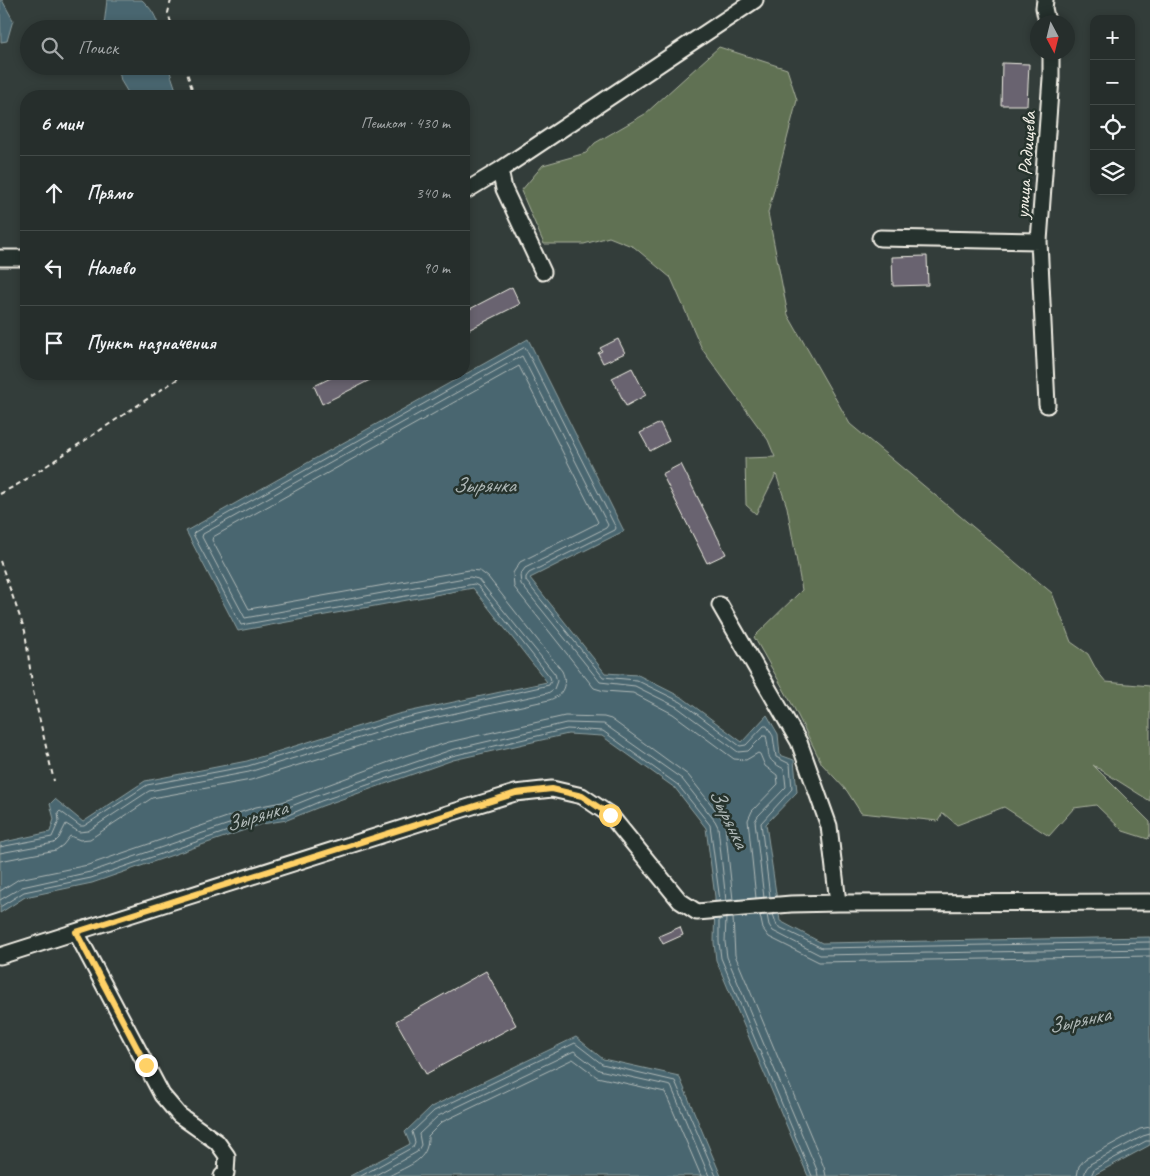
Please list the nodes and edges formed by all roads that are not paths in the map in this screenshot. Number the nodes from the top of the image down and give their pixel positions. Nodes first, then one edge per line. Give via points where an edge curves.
1 (755, 0) edge
2 (1045, 0) edge
3 (1046, 15) edge
4 (1051, 60) edge
5 (500, 170) junction
6 (470, 188) edge
7 (880, 238) dead end
8 (1039, 241) junction
9 (0, 258) edge
10 (20, 258) edge
11 (543, 272) dead end
12 (1047, 404) dead end
13 (720, 605) dead end
14 (1150, 902) edge
15 (838, 903) junction
16 (76, 932) junction
17 (0, 956) edge
18 (222, 1176) edge

1 - 5 street
2 - 3 street
4 - 8 street, улица Радищева
5 - 6 street
5 - 11 street via 504,190
7 - 8 street, улица Радищева
8 - 12 street
9 - 10 street
13 - 15 street via 799,742 829,826
14 - 15 street
15 - 16 street via 697,912 680,901 610,815 582,796 552,789 516,793
16 - 17 street
16 - 18 street via 162,1094 179,1115 217,1142 227,1156 226,1173

